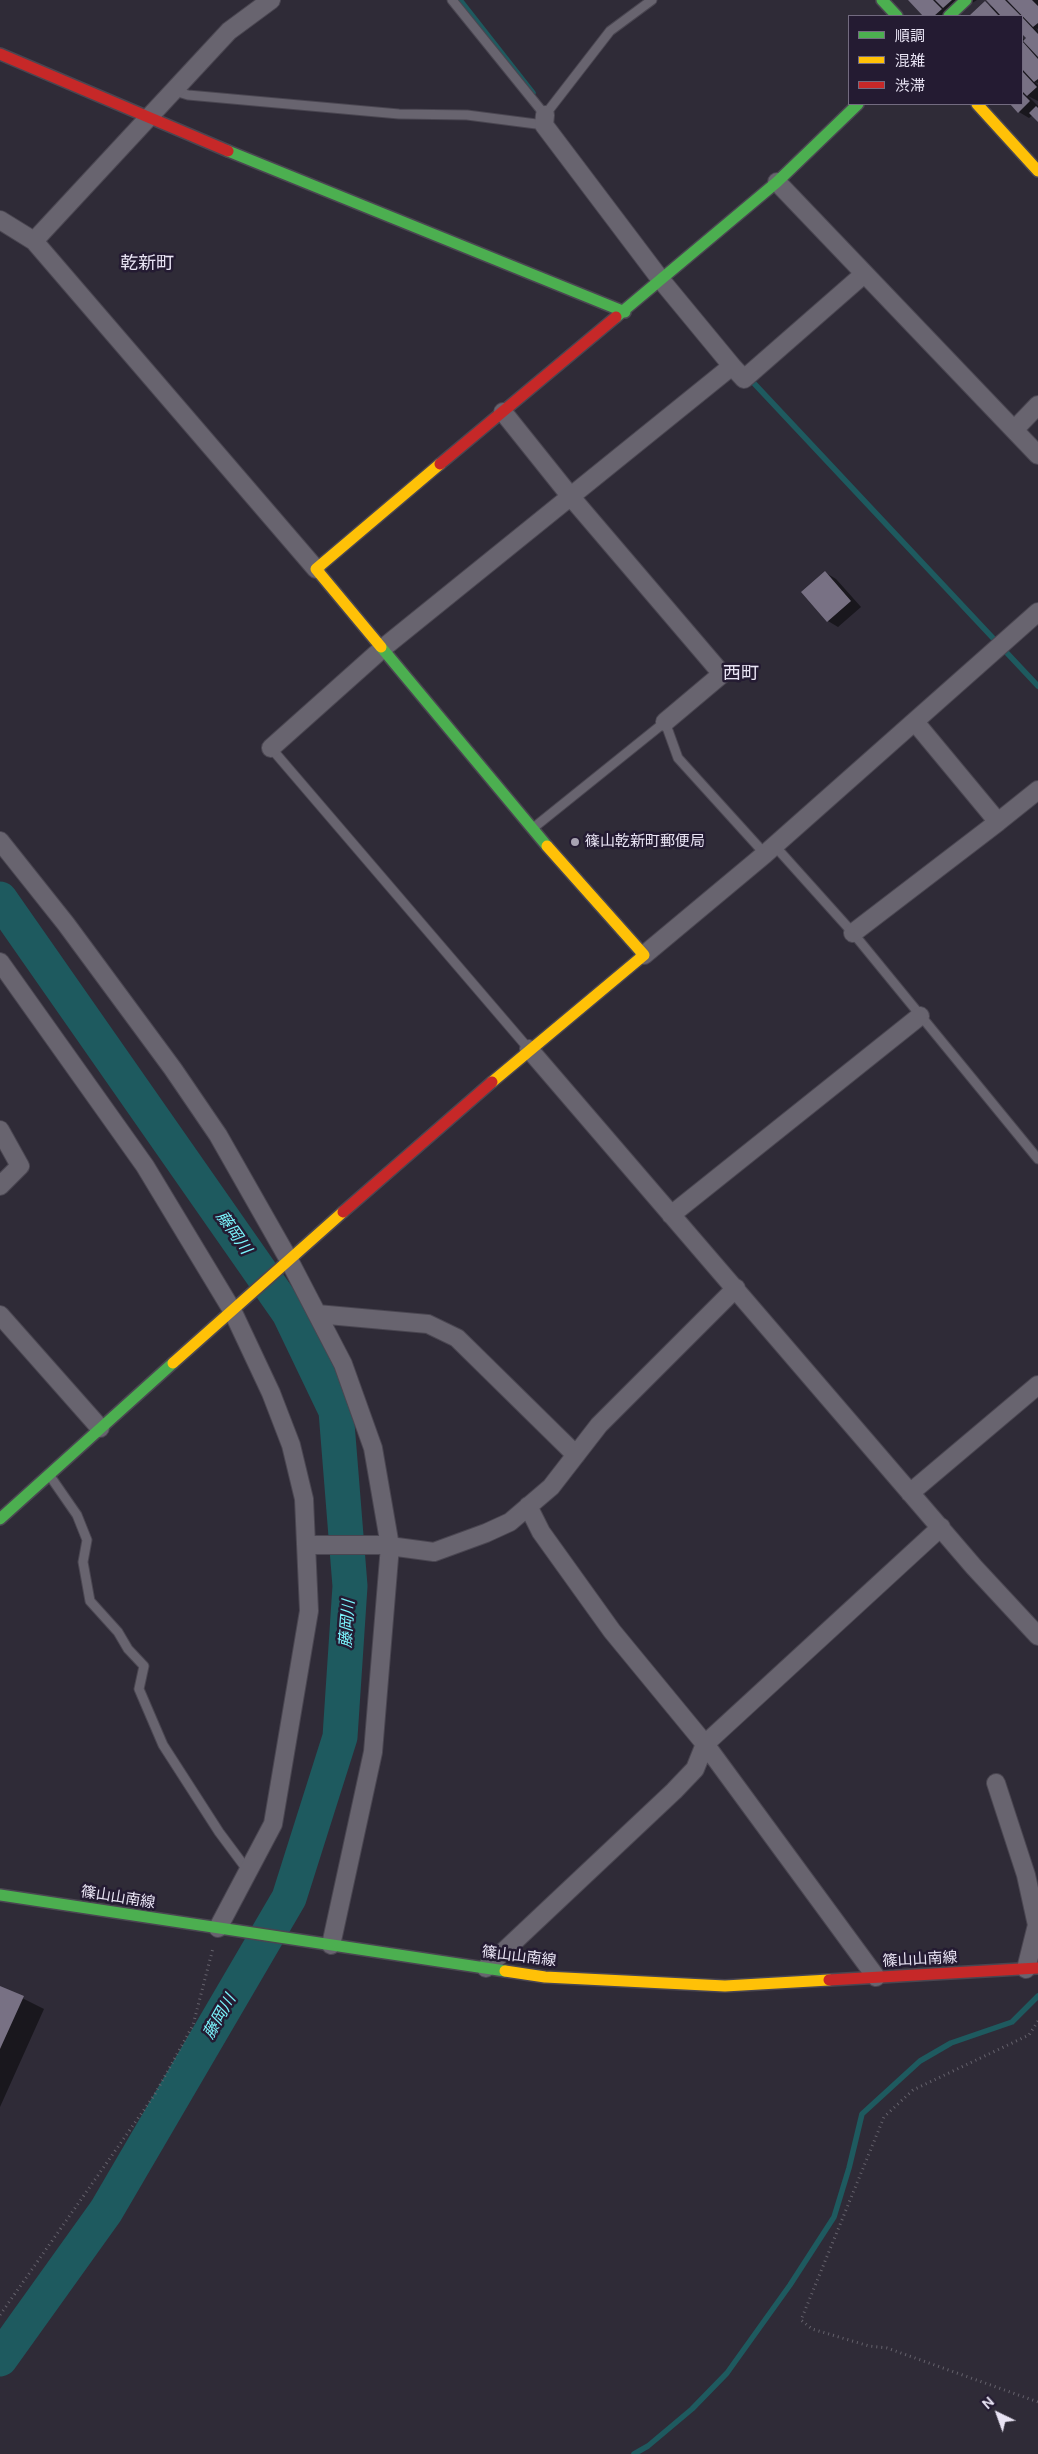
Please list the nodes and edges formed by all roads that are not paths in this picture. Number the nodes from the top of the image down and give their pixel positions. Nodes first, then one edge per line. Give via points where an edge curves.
1 (271, 0) edge
2 (452, 0) edge
3 (652, 0) edge
4 (882, 0) edge
5 (966, 0) edge
6 (896, 15) edge
7 (950, 15) edge
8 (0, 54) edge
9 (175, 91) junction
10 (857, 105) edge
11 (978, 105) edge
12 (150, 118) junction
13 (545, 120) junction
14 (1038, 171) edge
15 (777, 182) junction
16 (0, 220) edge
17 (34, 241) junction
18 (864, 274) junction
19 (661, 280) junction
20 (625, 312) junction
21 (732, 366) junction
22 (1038, 405) edge
23 (502, 412) junction
24 (1014, 430) junction
25 (1038, 455) edge
26 (570, 497) junction
27 (316, 570) junction
28 (1038, 612) edge
29 (382, 648) junction
30 (666, 722) junction
31 (916, 722) junction
32 (271, 748) joint
33 (1038, 790) edge
34 (998, 822) junction
35 (532, 829) junction
36 (0, 841) edge
37 (770, 849) junction
38 (853, 933) junction
39 (644, 955) junction
40 (0, 962) edge
41 (920, 1016) junction
42 (529, 1049) junction
43 (0, 1130) edge
44 (1038, 1159) edge
45 (0, 1186) edge
46 (671, 1215) junction
47 (286, 1263) junction
48 (736, 1288) junction
49 (237, 1305) junction
50 (317, 1314) junction
51 (0, 1315) edge
52 (1038, 1385) edge
53 (100, 1428) junction
54 (576, 1455) junction
55 (48, 1473) junction
56 (910, 1493) junction
57 (528, 1506) junction
58 (0, 1519) edge
59 (941, 1528) junction
60 (310, 1546) junction
61 (386, 1546) junction
62 (1038, 1636) edge
63 (705, 1744) junction
64 (996, 1783) dead end
65 (248, 1871) junction
66 (0, 1895) edge
67 (226, 1930) junction
68 (331, 1945) junction
69 (486, 1968) junction
70 (1032, 1969) edge
71 (876, 1977) junction

1 - 9 street via 229,31
2 - 13 lane
3 - 13 lane via 610,31
4 - 6 street
5 - 7 street
8 - 12 street
9 - 12 street
9 - 13 lane via 188,95 399,114
10 - 15 street
11 - 14 street
12 - 17 street
12 - 20 street
13 - 19 street
15 - 18 street
15 - 19 street
16 - 17 street
17 - 27 street
18 - 21 street via 744,379
18 - 24 street
19 - 20 street
19 - 21 street
20 - 23 street
21 - 26 street
22 - 24 street
23 - 26 street
23 - 27 street
24 - 25 street
26 - 29 street
26 - 30 street via 722,674
27 - 29 street
28 - 31 street
29 - 32 street
29 - 35 street
30 - 35 lane
30 - 37 lane via 678,758
31 - 34 street
31 - 37 street
32 - 42 lane
33 - 34 street
34 - 38 street
35 - 39 street
36 - 47 street via 66,924 218,1135
37 - 38 lane
37 - 39 street
38 - 41 lane
39 - 42 street
40 - 49 street via 145,1166
41 - 44 lane
41 - 46 street
42 - 46 street
42 - 47 street
43 - 45 street via 20,1166
46 - 48 street
47 - 49 street
47 - 50 street
48 - 54 street via 599,1425
48 - 56 street
49 - 53 street
49 - 60 street via 291,1445 304,1499
50 - 54 street via 428,1324 456,1338
50 - 61 street via 343,1364 373,1448
51 - 53 street
52 - 56 street
53 - 55 street
54 - 57 street via 551,1487
55 - 58 street
55 - 65 lane via 77,1515 87,1540 83,1562 90,1601 144,1666 139,1689 163,1745
56 - 59 street
57 - 61 street via 510,1522 434,1552
57 - 63 street via 541,1532 612,1631
59 - 62 street
59 - 63 street
60 - 61 street
60 - 65 street via 309,1611 273,1824
61 - 68 street via 373,1752
63 - 69 street via 695,1769 674,1791
63 - 71 street
64 - 70 street via 1026,1875 1037,1925
65 - 67 street
66 - 67 street, 篠山山南線
67 - 68 street, 篠山山南線
68 - 69 street, 篠山山南線
69 - 71 street, 篠山山南線 via 545,1977 725,1986
70 - 71 street, 篠山山南線

